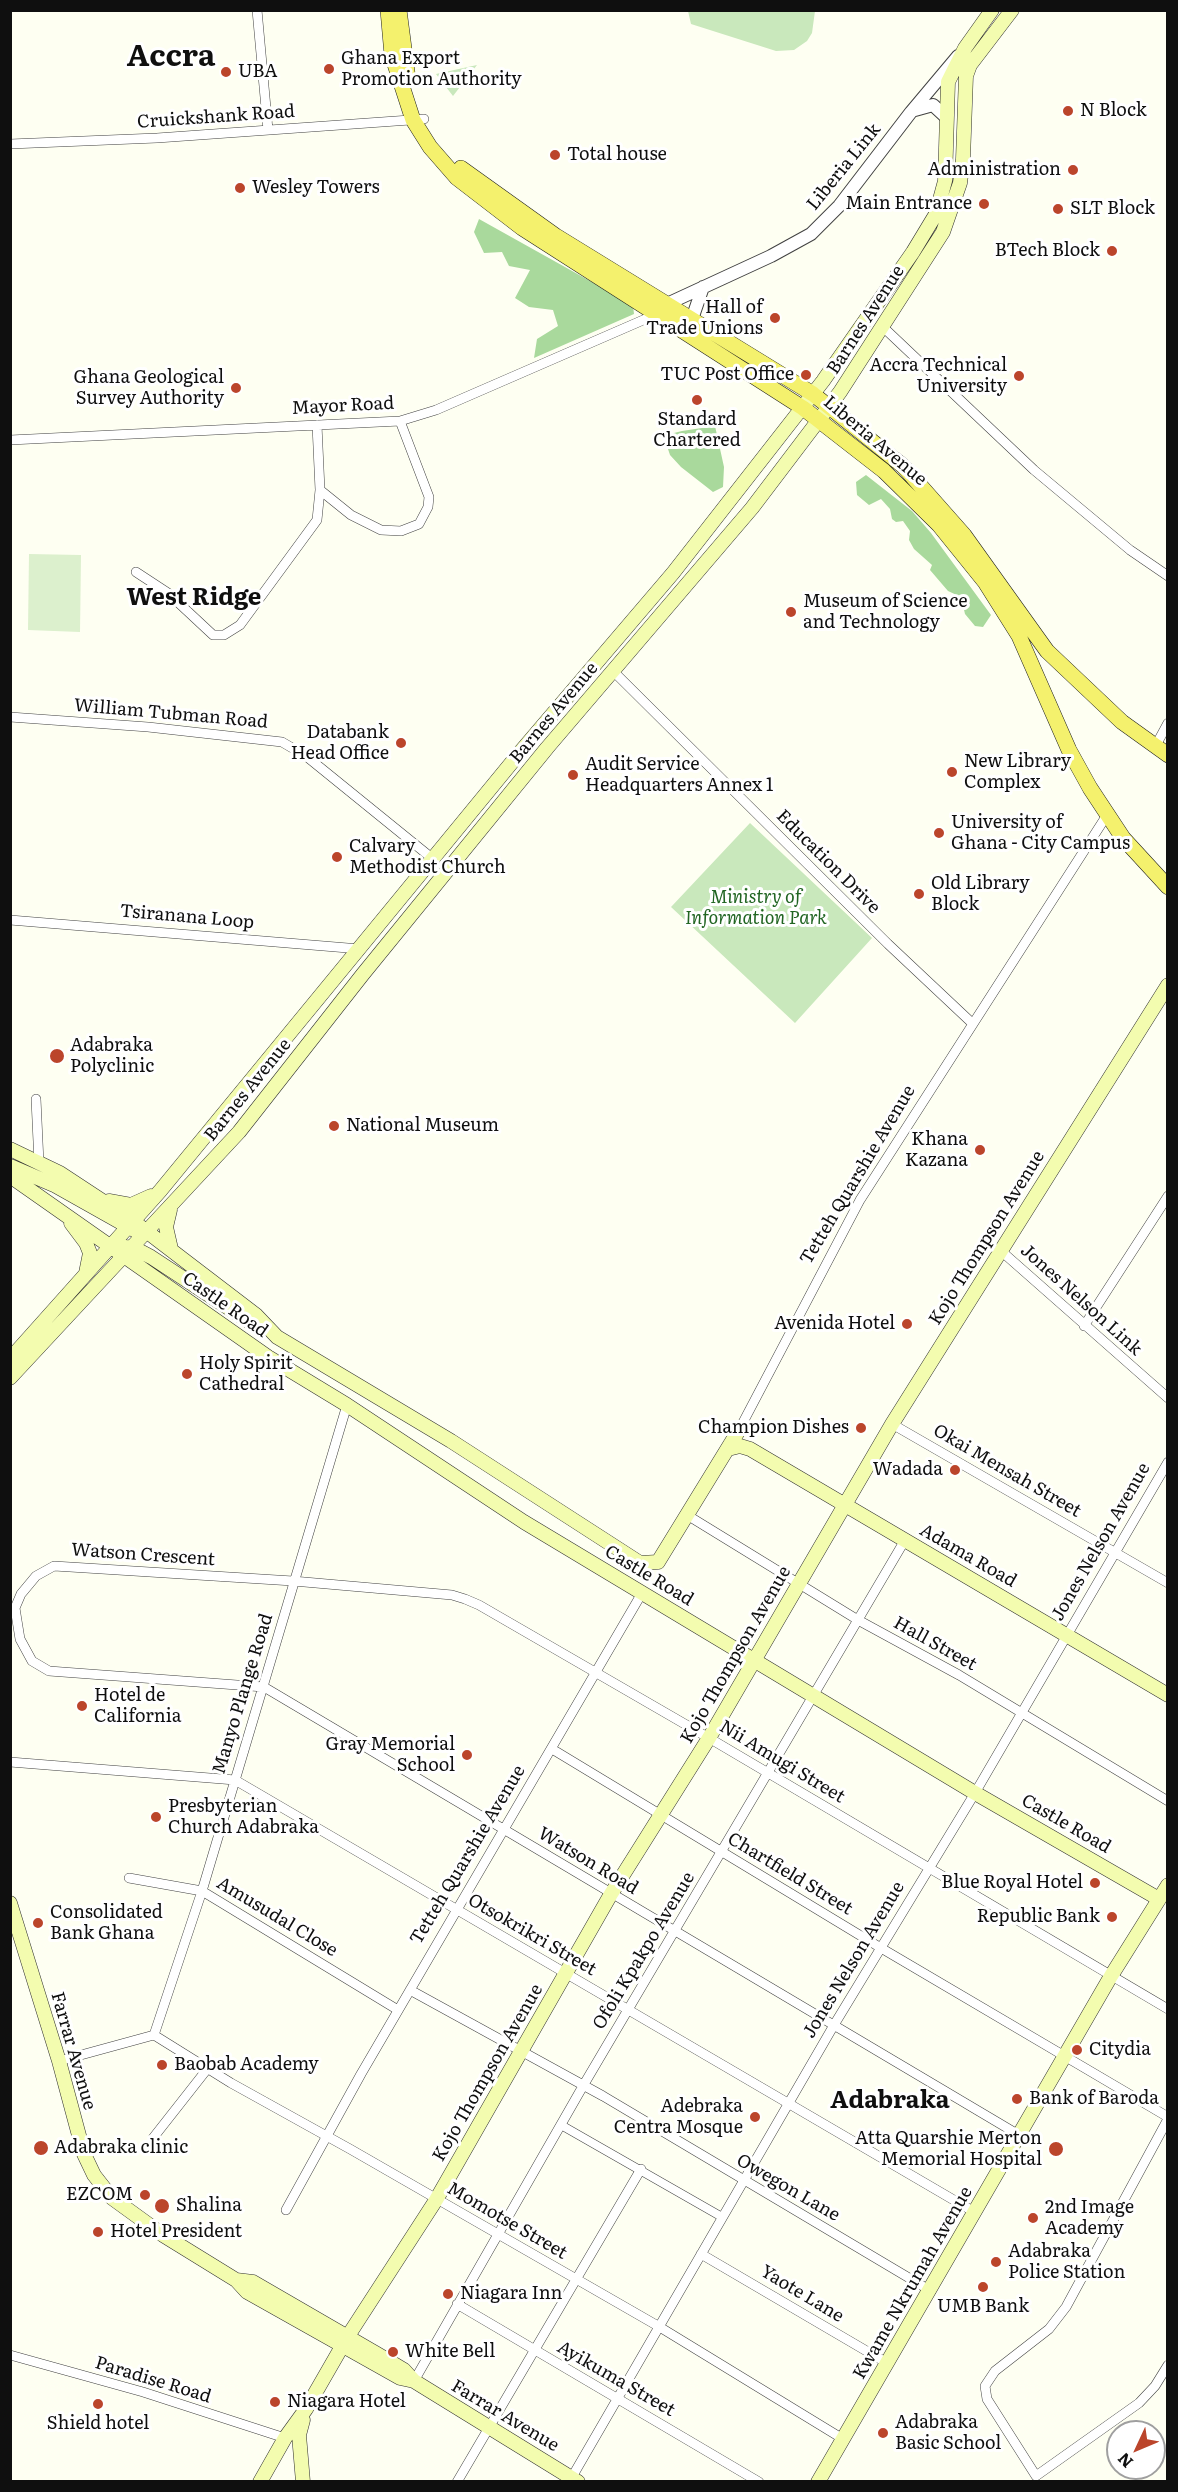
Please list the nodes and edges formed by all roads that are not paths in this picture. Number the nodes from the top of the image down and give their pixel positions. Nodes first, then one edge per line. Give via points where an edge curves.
1 (256, 10) edge
2 (388, 10) edge
3 (399, 10) edge
4 (992, 10) edge
5 (1012, 10) edge
6 (964, 48) junction
7 (911, 111) junction
8 (946, 117) junction
9 (419, 120) junction
10 (268, 130) junction
11 (10, 144) edge
12 (703, 287) junction
13 (662, 309) junction
14 (692, 319) junction
15 (883, 327) junction
16 (813, 394) junction
17 (829, 406) junction
18 (804, 408) junction
19 (820, 420) junction
20 (400, 421) junction
21 (317, 425) junction
22 (10, 440) edge
23 (320, 490) junction
24 (136, 572) dead end
25 (1167, 576) edge
26 (1047, 651) junction
27 (1030, 659) junction
28 (613, 671) junction
29 (10, 717) edge
30 (1167, 723) edge
31 (1161, 751) edge
32 (1107, 815) junction
33 (433, 859) junction
34 (1167, 887) edge
35 (10, 920) edge
36 (360, 949) junction
37 (1167, 985) edge
38 (972, 1023) junction
39 (36, 1099) dead end
40 (10, 1149) edge
41 (39, 1163) junction
42 (10, 1166) edge
43 (10, 1176) edge
44 (160, 1191) junction
45 (1167, 1196) edge
46 (96, 1197) junction
47 (170, 1208) junction
48 (63, 1212) junction
49 (130, 1226) junction
50 (148, 1233) junction
51 (111, 1246) junction
52 (171, 1249) junction
53 (129, 1250) junction
54 (1000, 1250) junction
55 (144, 1271) junction
56 (84, 1277) junction
57 (101, 1282) junction
58 (1084, 1326) junction
59 (277, 1337) junction
60 (10, 1359) edge
61 (10, 1378) edge
62 (1167, 1398) edge
63 (347, 1405) junction
64 (892, 1424) junction
65 (739, 1430) junction
66 (728, 1449) junction
67 (750, 1449) junction
68 (1167, 1462) edge
69 (538, 1499) junction
70 (844, 1505) junction
71 (687, 1515) junction
72 (524, 1522) junction
73 (905, 1540) junction
74 (1117, 1554) junction
75 (658, 1562) joint
76 (293, 1581) junction
77 (799, 1582) junction
78 (1167, 1583) edge
79 (642, 1593) junction
80 (858, 1620) junction
81 (1066, 1635) junction
82 (753, 1659) junction
83 (596, 1673) junction
84 (264, 1687) junction
85 (813, 1694) junction
86 (1167, 1695) edge
87 (1021, 1713) junction
88 (709, 1738) junction
89 (552, 1749) junction
90 (10, 1762) edge
91 (770, 1773) junction
92 (235, 1780) junction
93 (975, 1793) junction
94 (1167, 1801) edge
95 (662, 1815) junction
96 (504, 1830) junction
97 (721, 1852) junction
98 (928, 1868) junction
99 (129, 1878) dead end
100 (1167, 1885) edge
101 (202, 1891) junction
102 (611, 1894) junction
103 (1163, 1901) edge
104 (10, 1904) edge
105 (456, 1910) junction
106 (675, 1930) junction
107 (881, 1948) junction
108 (567, 1973) junction
109 (1111, 1976) junction
110 (410, 1990) junction
111 (1167, 2009) edge
112 (398, 2010) junction
113 (628, 2010) junction
114 (834, 2025) junction
115 (154, 2035) junction
116 (522, 2050) junction
117 (1066, 2056) junction
118 (60, 2061) junction
119 (208, 2068) junction
120 (584, 2086) junction
121 (787, 2105) junction
122 (1167, 2118) edge
123 (561, 2125) junction
124 (1019, 2135) junction
125 (327, 2137) junction
126 (153, 2138) dead end
127 (641, 2169) junction
128 (744, 2182) junction
129 (436, 2200) junction
130 (286, 2210) dead end
131 (976, 2213) junction
132 (722, 2217) junction
133 (500, 2234) junction
134 (701, 2253) junction
135 (576, 2279) junction
136 (931, 2291) junction
137 (457, 2304) junction
138 (658, 2326) junction
139 (345, 2342) junction
140 (534, 2350) junction
141 (10, 2355) edge
142 (887, 2363) junction
143 (1167, 2365) edge
144 (414, 2380) junction
145 (617, 2398) junction
146 (306, 2409) junction
147 (489, 2427) junction
148 (285, 2438) junction
149 (843, 2439) junction
150 (575, 2479) edge
151 (260, 2481) edge
152 (303, 2481) edge
153 (457, 2481) edge
154 (759, 2481) edge
155 (819, 2481) edge

1 - 10 street
2 - 9 main road, Liberia Avenue via 392,55
3 - 9 main road, Liberia Avenue via 404,59
4 - 6 main road, Barnes Avenue
5 - 15 main road, Barnes Avenue via 970,65 966,76 963,159 950,214 935,247
6 - 7 street, Liberia Link
6 - 8 main road, Barnes Avenue via 948,82
7 - 8 street via 933,105
7 - 12 street, Liberia Link via 839,206 811,234
8 - 16 main road, Barnes Avenue via 945,181 936,214
9 - 10 street, Cruickshank Road
9 - 13 main road, Liberia Avenue via 473,179
10 - 11 street, Cruickshank Road
12 - 13 street, Liberia Link
12 - 14 street
13 - 14 main road, Liberia Avenue
13 - 18 main road, Liberia Avenue
13 - 20 street, Mayor Road via 436,410
14 - 16 main road, Liberia Avenue
15 - 17 main road, Barnes Avenue
15 - 25 street via 1034,470
16 - 17 main road, Liberia Avenue
16 - 18 main road, Barnes Avenue
17 - 19 main road, Barnes Avenue
17 - 26 main road, Liberia Avenue via 920,482 964,535
18 - 19 main road, Liberia Avenue
18 - 33 main road, Barnes Avenue via 673,573
19 - 27 main road, Liberia Avenue via 884,471 939,525 985,582
19 - 28 main road, Barnes Avenue via 752,508
20 - 21 street, Mayor Road
20 - 23 street via 429,497 419,524 401,531 381,530 351,515
21 - 22 street, Mayor Road
21 - 23 street
23 - 24 street via 317,520 312,528 247,617 224,635 209,633 168,593
26 - 27 main road
26 - 31 main road, Liberia Avenue via 1122,722
27 - 32 main road, Liberia Avenue via 1069,750
28 - 38 street, Education Drive
28 - 47 main road, Barnes Avenue via 377,956 261,1106
29 - 33 street, William Tubman Road via 282,742 306,756
30 - 31 street
32 - 34 main road, Liberia Avenue
32 - 38 street, Tetteh Quarshie Avenue
33 - 36 main road, Barnes Avenue
35 - 36 street, Tsiranana Loop
36 - 44 main road, Barnes Avenue
37 - 54 main road, Kojo Thompson Avenue
38 - 65 street, Tetteh Quarshie Avenue via 860,1200
39 - 41 street
40 - 41 main road, Castle Road
41 - 46 main road, Castle Road
42 - 49 main road
43 - 48 main road, Castle Road
44 - 46 main road via 130,1205
44 - 49 main road, Barnes Avenue
45 - 58 street
46 - 49 main road, Castle Road
47 - 50 main road, Barnes Avenue
47 - 52 main road via 166,1227
48 - 51 main road, Castle Road
48 - 56 main road via 88,1248 90,1263
49 - 50 main road, Castle Road
49 - 51 main road, Barnes Avenue
49 - 53 main road
50 - 52 main road, Castle Road
50 - 53 main road, Barnes Avenue
51 - 53 main road, Castle Road
51 - 56 main road, Barnes Avenue
52 - 59 main road, Castle Road via 256,1315
53 - 55 main road, Castle Road
53 - 57 main road, Barnes Avenue
53 - 59 main road
54 - 58 street, Jones Nelson Link
54 - 64 main road, Kojo Thompson Avenue
55 - 57 main road via 123,1270
55 - 63 main road, Castle Road via 268,1357
56 - 60 main road, Barnes Avenue
57 - 61 main road, Barnes Avenue
58 - 62 street, Jones Nelson Link
59 - 69 main road, Castle Road via 451,1441
63 - 72 main road, Castle Road
63 - 76 street, Manyo Plange Road
64 - 70 main road, Kojo Thompson Avenue
64 - 74 street, Okai Mensah Street
65 - 66 main road, Tetteh Quarshie Avenue
65 - 67 main road, Adama Road
66 - 67 main road
66 - 71 main road, Tetteh Quarshie Avenue
67 - 70 main road, Adama Road
68 - 74 street, Jones Nelson Avenue
69 - 72 main road
69 - 75 main road, Castle Road via 640,1563
70 - 73 main road, Adama Road
70 - 77 main road, Kojo Thompson Avenue
71 - 75 main road, Tetteh Quarshie Avenue
71 - 77 street, Hall Street
72 - 79 main road, Castle Road
73 - 80 street, Ofoli Kpakpo Avenue
73 - 81 main road, Adama Road
74 - 78 street, Okai Mensah Street
74 - 81 street, Jones Nelson Avenue
76 - 83 street, Nii Amugi Street via 452,1595 479,1605
76 - 84 street, Manyo Plange Road
76 - 84 street, Watson Crescent via 54,1566 36,1576 15,1608 20,1639 32,1661 50,1671
77 - 80 street, Hall Street
77 - 82 main road, Kojo Thompson Avenue
79 - 82 main road, Castle Road
79 - 83 street, Tetteh Quarshie Avenue
80 - 85 street, Ofoli Kpakpo Avenue
80 - 87 street, Hall Street
81 - 86 main road, Adama Road
81 - 87 street, Jones Nelson Avenue
82 - 85 main road, Castle Road
82 - 88 main road, Kojo Thompson Avenue
83 - 88 street, Nii Amugi Street
83 - 89 street, Tetteh Quarshie Avenue
84 - 92 street, Manyo Plange Road
84 - 96 street, Watson Road
85 - 91 street, Ofoli Kpakpo Avenue
85 - 93 main road, Castle Road
87 - 93 street, Jones Nelson Avenue
87 - 94 street, Hall Street
88 - 91 street, Nii Amugi Street
88 - 95 main road, Kojo Thompson Avenue
89 - 95 street, Chartfield Street
89 - 96 street, Tetteh Quarshie Avenue
90 - 92 street, Otsokrikri Street
91 - 97 street, Ofoli Kpakpo Avenue
91 - 98 street, Nii Amugi Street
92 - 101 street, Manyo Plange Road
92 - 105 street, Otsokrikri Street
93 - 98 street, Jones Nelson Avenue
93 - 103 main road, Castle Road
95 - 97 street, Chartfield Street
95 - 102 main road, Kojo Thompson Avenue
96 - 102 street, Watson Road
96 - 105 street, Tetteh Quarshie Avenue
97 - 106 street, Ofoli Kpakpo Avenue
97 - 107 street, Chartfield Street
98 - 107 street, Jones Nelson Avenue
98 - 109 street, Nii Amugi Street
99 - 101 street, Amusudal Close
100 - 103 main road, Kwame Nkrumah Avenue
101 - 112 street, Amusudal Close
101 - 115 street, Manyo Plange Road
102 - 106 street, Watson Road
102 - 108 main road, Kojo Thompson Avenue
103 - 109 main road, Kwame Nkrumah Avenue
104 - 118 main road, Farrar Avenue
105 - 108 street, Otsokrikri Street
105 - 110 street, Tetteh Quarshie Avenue
106 - 113 street, Ofoli Kpakpo Avenue
106 - 114 street, Watson Road
107 - 114 street, Jones Nelson Avenue
107 - 117 street, Chartfield Street
108 - 113 street, Otsokrikri Street
108 - 116 main road, Kojo Thompson Avenue
109 - 111 street, Nii Amugi Street
109 - 117 main road, Kwame Nkrumah Avenue
110 - 112 street, Tetteh Quarshie Avenue
110 - 116 street, Owegon Lane
112 - 125 street, Tetteh Quarshie Avenue
113 - 120 street, Ofoli Kpakpo Avenue
113 - 121 street, Otsokrikri Street
114 - 121 street, Jones Nelson Avenue
114 - 124 street, Watson Road
115 - 118 street
115 - 119 street, Momotse Street
116 - 120 street, Owegon Lane
116 - 129 main road, Kojo Thompson Avenue
117 - 122 street, Chartfield Street
117 - 124 main road, Kwame Nkrumah Avenue
118 - 139 main road, Farrar Avenue via 84,2154 112,2198 163,2235 236,2280 253,2282
119 - 125 street, Momotse Street
119 - 126 street
120 - 123 street, Ofoli Kpakpo Avenue
120 - 128 street, Owegon Lane
121 - 128 street, Jones Nelson Avenue
121 - 131 street, Otsokrikri Street
122 - 143 street via 1066,2307 1041,2336 995,2371 985,2386 987,2399 1036,2476 1139,2403
123 - 127 street
123 - 133 street, Ofoli Kpakpo Avenue
124 - 131 main road, Kwame Nkrumah Avenue
125 - 129 street, Momotse Street
125 - 130 street, Tetteh Quarshie Avenue
127 - 132 street
127 - 135 street
128 - 132 street, Jones Nelson Avenue
128 - 136 street, Owegon Lane
129 - 133 street, Momotse Street
129 - 139 main road, Kojo Thompson Avenue
131 - 136 main road, Kwame Nkrumah Avenue
132 - 134 street, Jones Nelson Avenue
133 - 135 street, Momotse Street
133 - 137 street, Ofoli Kpakpo Avenue
134 - 138 street, Jones Nelson Avenue
134 - 142 street, Yaote Lane
135 - 138 street, Momotse Street
135 - 140 street
136 - 142 main road, Kwame Nkrumah Avenue
137 - 140 street, Ayikuma Street
137 - 144 street, Ofoli Kpakpo Avenue
138 - 145 street, Jones Nelson Avenue
138 - 149 street, Momotse Street
139 - 144 main road, Farrar Avenue via 400,2378
139 - 146 main road, Kojo Thompson Avenue
140 - 145 street, Ayikuma Street
140 - 147 street
141 - 148 street, Paradise Road via 143,2392
142 - 149 main road, Kwame Nkrumah Avenue
144 - 147 main road, Farrar Avenue
145 - 150 street, Jones Nelson Avenue
145 - 154 street, Ayikuma Street
146 - 148 main road
146 - 152 main road via 299,2435
147 - 150 main road, Farrar Avenue
147 - 153 street
148 - 151 main road
149 - 155 main road, Kwame Nkrumah Avenue

